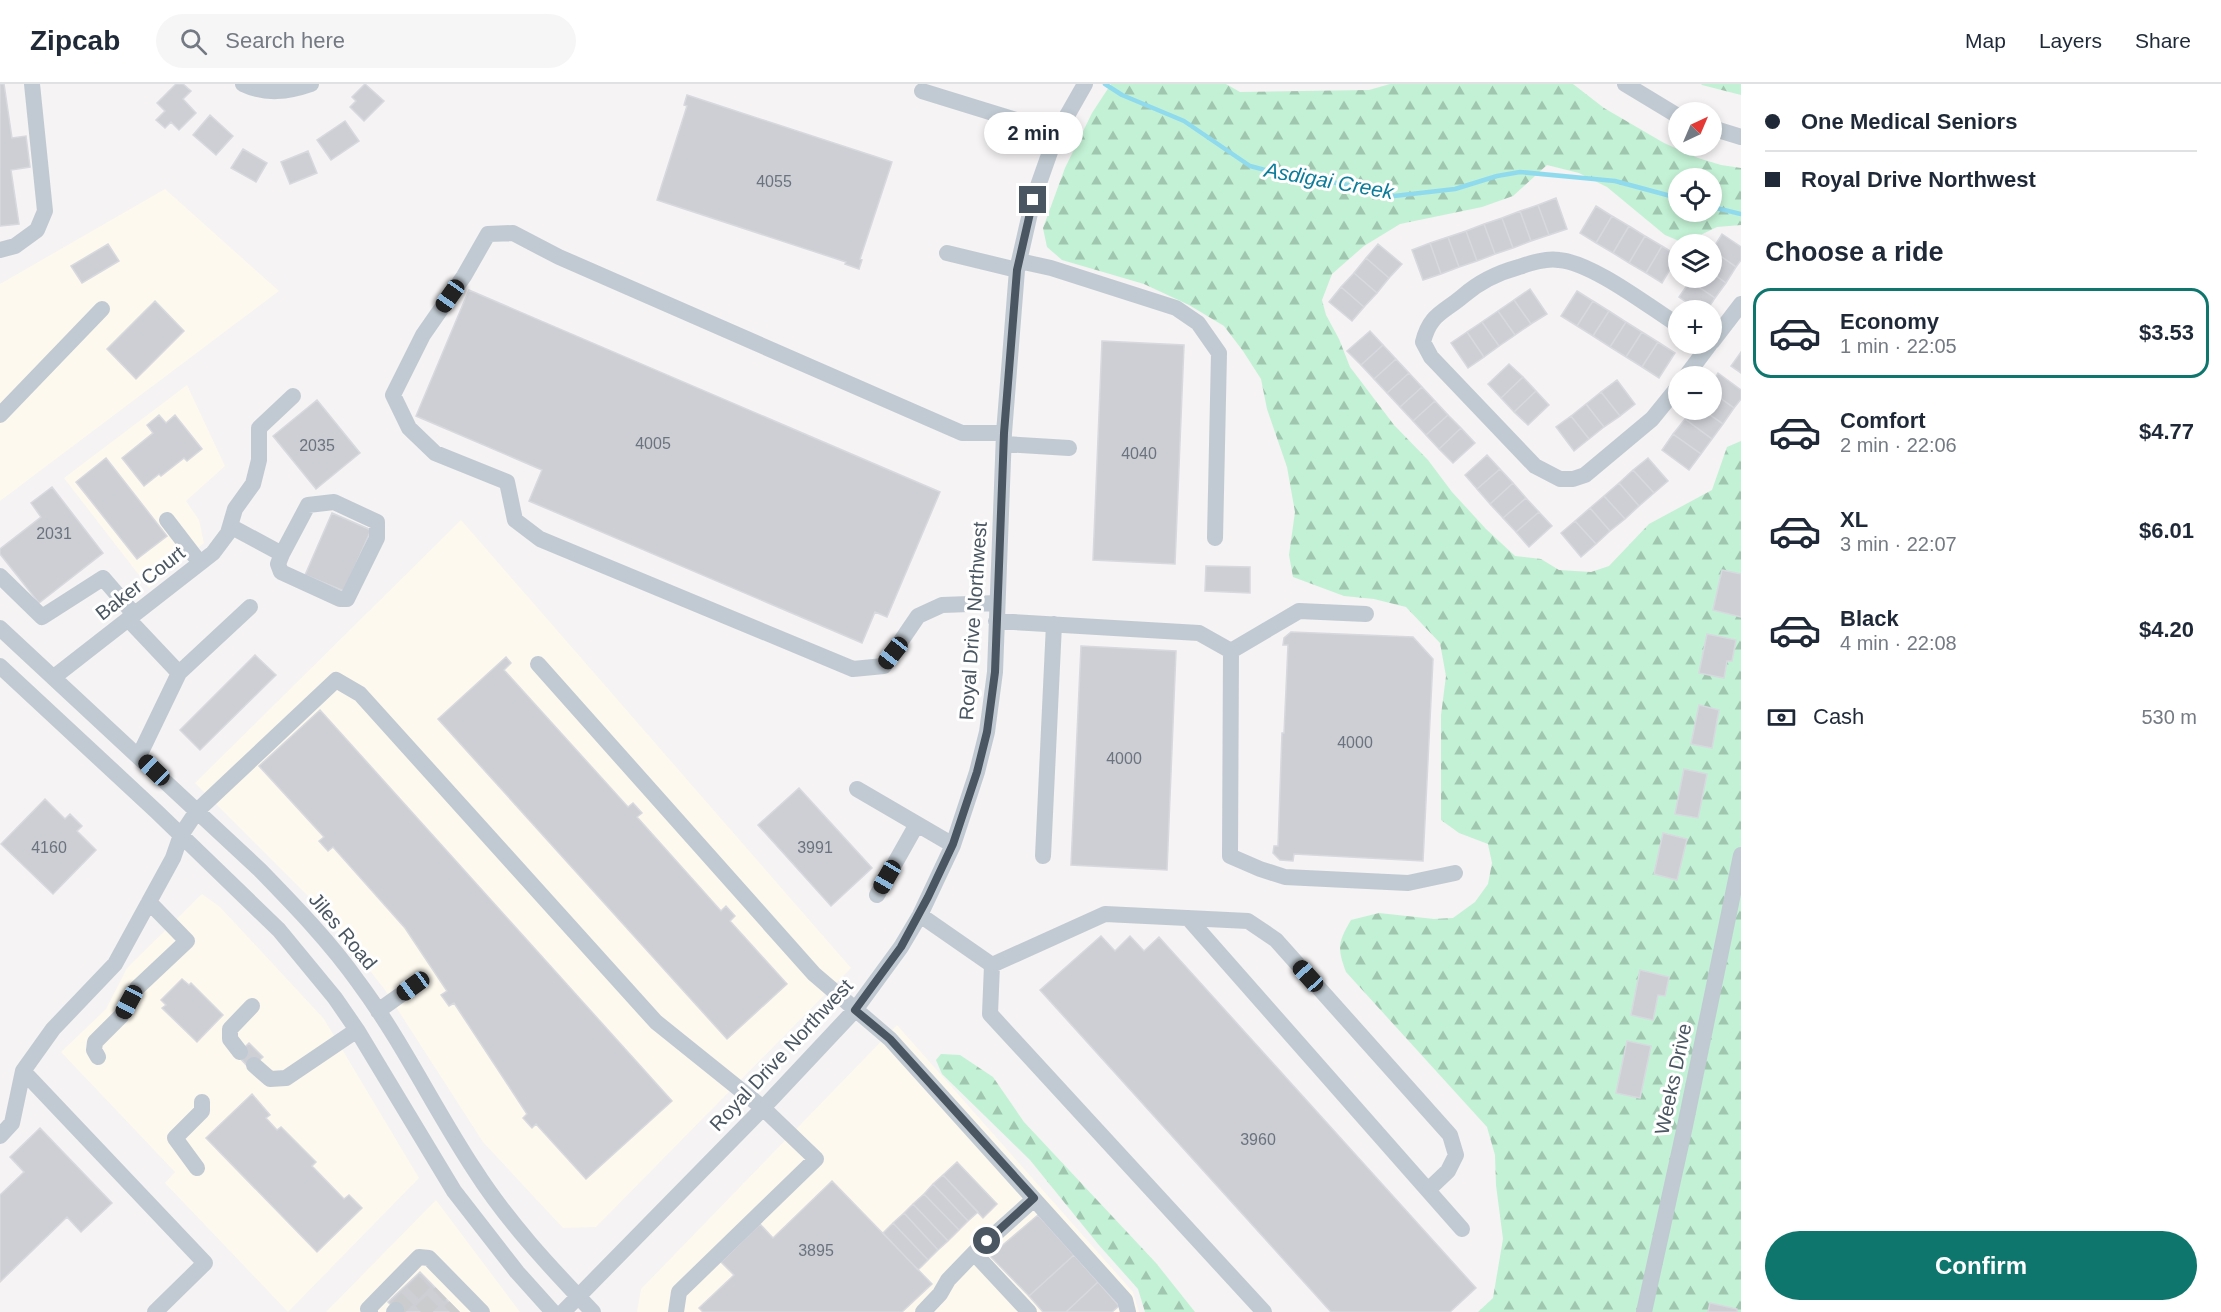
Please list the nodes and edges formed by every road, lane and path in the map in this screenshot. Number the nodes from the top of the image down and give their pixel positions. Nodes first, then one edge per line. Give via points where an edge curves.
1 (32, 84) edge
2 (243, 84) edge
3 (311, 84) edge
4 (1084, 84) edge
5 (1625, 84) edge
6 (922, 91) dead end
7 (1668, 110) edge
8 (1722, 131) edge
9 (1056, 135) junction
10 (1741, 137) edge
11 (0, 250) edge
12 (947, 253) dead end
13 (1018, 266) junction
14 (1741, 304) edge
15 (102, 309) dead end
16 (1668, 319) edge
17 (1722, 328) edge
18 (293, 396) dead end
19 (1668, 399) edge
20 (0, 415) edge
21 (1004, 438) junction
22 (1069, 448) dead end
23 (167, 520) dead end
24 (230, 526) junction
25 (1215, 538) dead end
26 (282, 554) junction
27 (200, 562) junction
28 (0, 576) edge
29 (997, 603) junction
30 (250, 607) dead end
31 (1366, 614) dead end
32 (131, 616) junction
33 (996, 621) junction
34 (1054, 624) junction
35 (0, 627) edge
36 (1231, 651) junction
37 (538, 664) dead end
38 (0, 666) edge
39 (179, 673) junction
40 (54, 677) junction
41 (140, 756) junction
42 (858, 789) dead end
43 (197, 811) junction
44 (917, 824) junction
45 (181, 835) junction
46 (953, 844) junction
47 (1741, 855) edge
48 (1043, 856) dead end
49 (1455, 873) dead end
50 (877, 895) dead end
51 (149, 902) junction
52 (920, 915) junction
53 (1188, 918) junction
54 (992, 965) junction
55 (413, 986) dead end
56 (252, 1006) dead end
57 (855, 1010) junction
58 (378, 1011) junction
59 (357, 1030) junction
60 (240, 1052) dead end
61 (98, 1057) dead end
62 (254, 1065) dead end
63 (23, 1071) junction
64 (202, 1102) dead end
65 (764, 1108) junction
66 (0, 1136) edge
67 (197, 1168) dead end
68 (1428, 1190) junction
69 (1034, 1198) junction
70 (1462, 1229) dead end
71 (974, 1253) junction
72 (578, 1297) junction
73 (471, 1308) edge
74 (155, 1312) edge
75 (370, 1312) edge
76 (553, 1312) edge
77 (563, 1312) edge
78 (593, 1312) edge
79 (676, 1312) edge
80 (923, 1312) edge
81 (1029, 1312) edge
82 (1128, 1312) edge
83 (1264, 1312) edge
84 (1644, 1312) edge

1 - 11 street via 45,211 37,230 15,246
2 - 3 street via 277,92
4 - 9 street, Royal Drive Northwest
5 - 7 street
6 - 9 street
8 - 10 street
9 - 13 street, Royal Drive Northwest via 1033,200
12 - 13 street
13 - 21 street, Royal Drive Northwest
13 - 25 street via 1051,268 1176,308 1198,323 1219,353
14 - 17 street
15 - 20 street
16 - 19 street via 1587,267 1558,260 1537,262 1478,283 1434,317 1426,327 1423,342 1431,357 1535,466 1560,479 1585,475 1652,419
18 - 24 street, Baker Court via 259,428 254,484 235,508
21 - 22 street
21 - 29 street, Royal Drive Northwest
21 - 29 street via 962,433 559,257 513,233 488,234 423,335 393,395 409,428 435,453 507,482 514,520 540,538 853,669 884,666 918,616 942,605
23 - 27 street
24 - 26 street
24 - 27 street, Baker Court via 213,553
26 - 26 street via 308,505 333,502 377,522 377,538 347,599 281,572 278,564
27 - 32 street, Baker Court
28 - 32 street via 42,617 103,578
29 - 33 street, Royal Drive Northwest
30 - 39 street
31 - 36 street via 1299,611
32 - 39 street
32 - 40 street, Baker Court
33 - 34 street
33 - 46 street, Royal Drive Northwest via 995,672 987,732
34 - 36 street via 1199,633
34 - 48 street
35 - 40 street, Jiles Road
36 - 49 street via 1230,856 1286,877 1408,883
37 - 57 street via 814,974
38 - 45 street
39 - 41 street
40 - 41 street, Jiles Road
41 - 43 street, Jiles Road
42 - 44 street
43 - 45 street
43 - 58 street, Jiles Road via 298,909 360,983
43 - 65 street via 336,680 360,694 656,1022
44 - 46 street
44 - 50 street
45 - 51 street
45 - 59 street via 279,930
46 - 52 street, Royal Drive Northwest
47 - 84 street, Weeks Drive
51 - 61 street via 187,940 137,988 122,1016 95,1042
51 - 63 street via 115,964 53,1029
52 - 54 street
52 - 57 street, Royal Drive Northwest
53 - 54 street via 1105,914
53 - 68 street
53 - 68 street via 1248,921 1276,940 1450,1135 1456,1155 1448,1171
54 - 83 street via 990,1014
55 - 58 street
56 - 60 street via 230,1029 230,1040
57 - 65 street, Royal Drive Northwest
57 - 69 street via 890,1039
58 - 72 street, Jiles Road via 475,1171 507,1216
59 - 62 street via 286,1078 270,1079
59 - 76 street via 454,1191
63 - 66 street via 12,1124
63 - 74 street via 205,1263
64 - 67 street via 202,1111 175,1138
65 - 72 street, Royal Drive Northwest
65 - 79 street via 816,1159 679,1292
68 - 70 street
69 - 71 street
69 - 82 street via 1125,1300
71 - 80 street
71 - 81 street
72 - 77 street, Royal Drive Northwest
72 - 78 street, Jiles Road
73 - 75 street via 440,1280 429,1258 419,1257 368,1309

